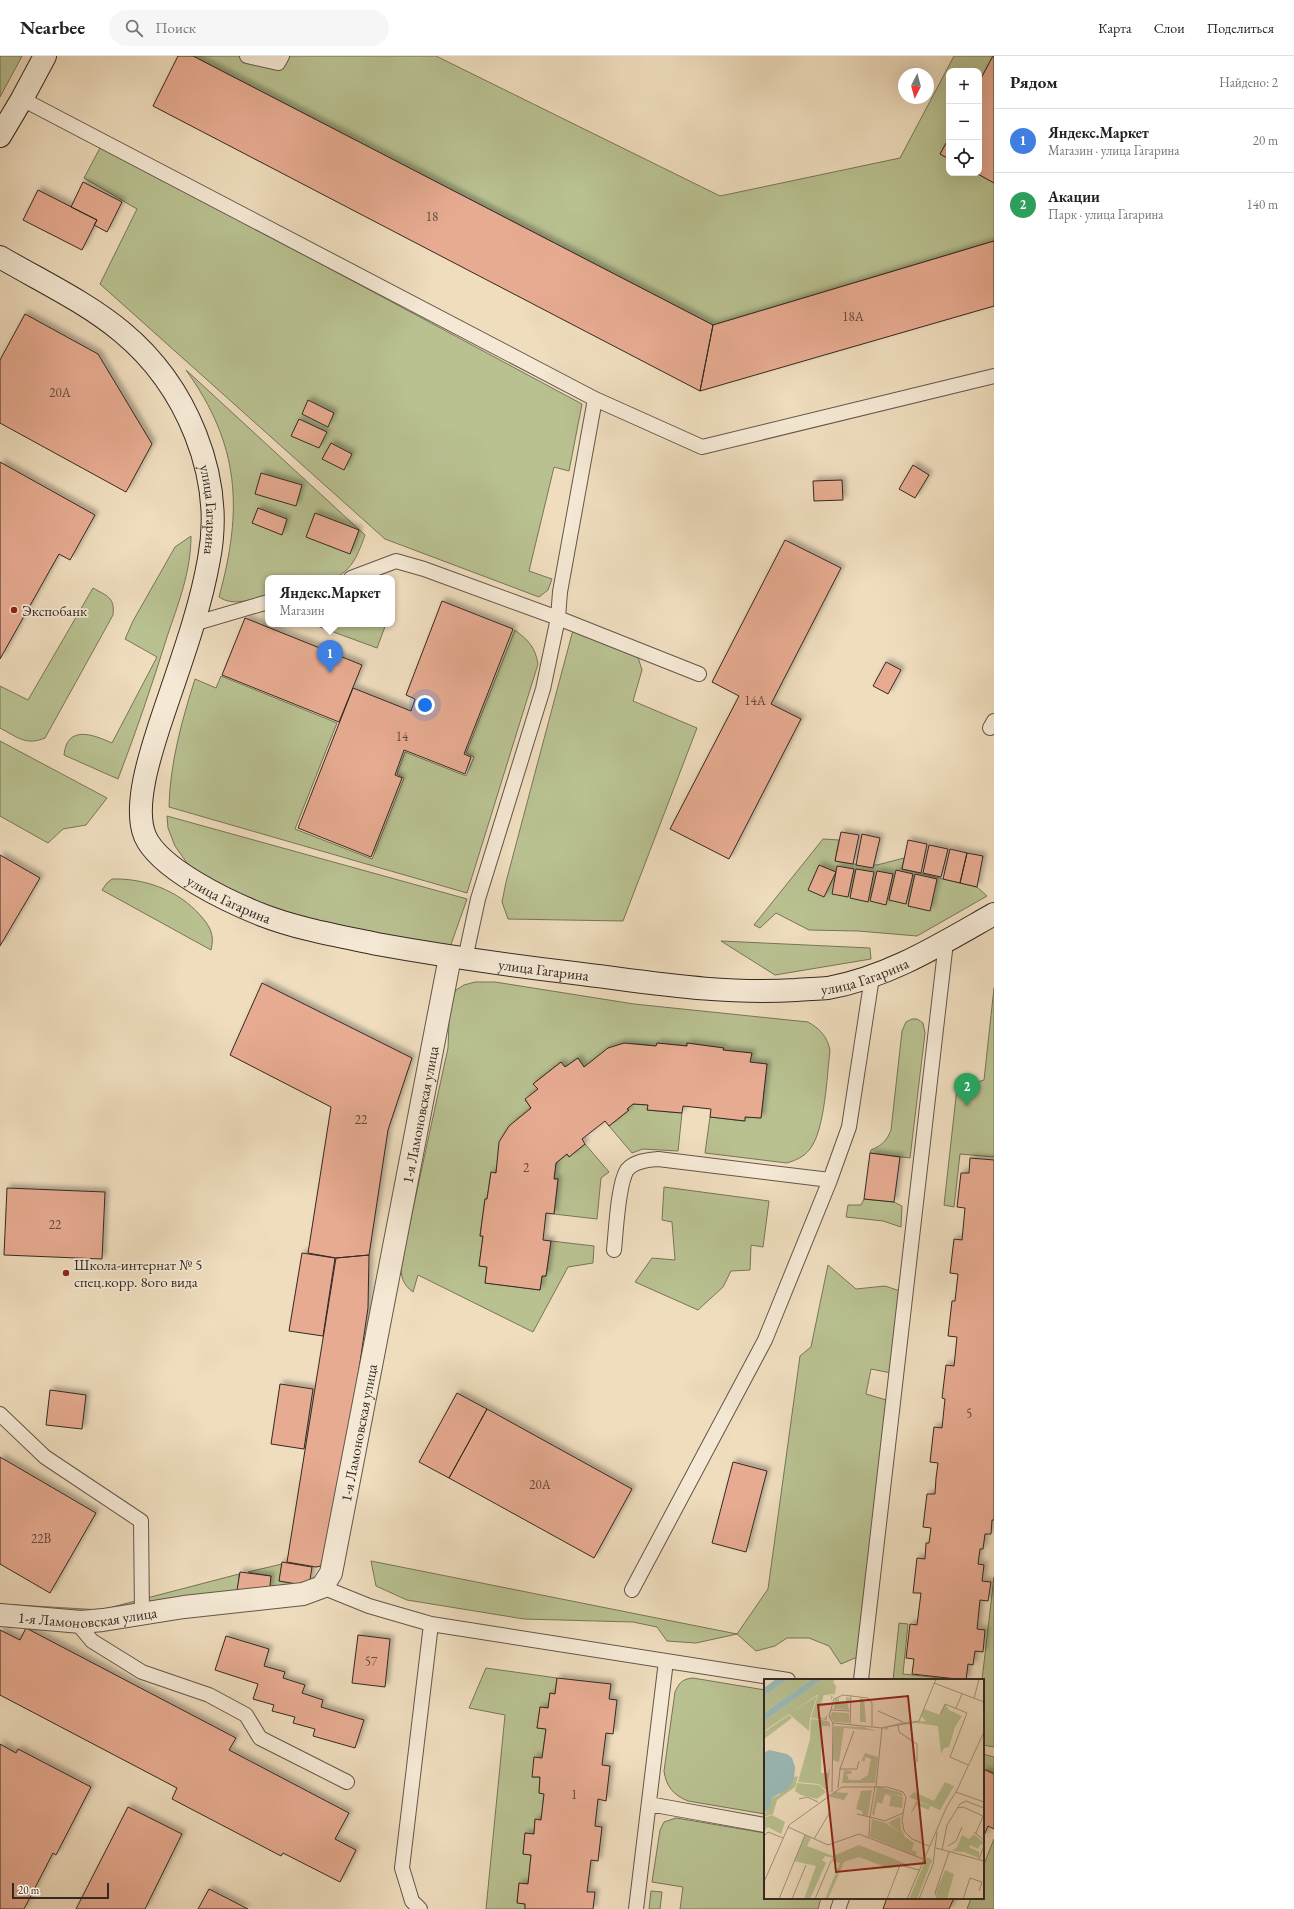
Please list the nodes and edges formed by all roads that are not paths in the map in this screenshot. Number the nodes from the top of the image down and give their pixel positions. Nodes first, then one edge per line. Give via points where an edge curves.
1 (45, 56) edge
2 (247, 56) edge
3 (282, 56) edge
4 (22, 99) junction
5 (0, 136) edge
6 (0, 257) edge
7 (994, 376) edge
8 (595, 399) junction
9 (359, 575) edge
10 (265, 603) edge
11 (558, 618) junction
12 (192, 624) junction
13 (699, 674) dead end
14 (994, 914) edge
15 (946, 942) junction
16 (458, 958) junction
17 (872, 977) junction
18 (830, 1180) junction
19 (614, 1250) dead end
20 (0, 1414) edge
21 (322, 1586) junction
22 (632, 1590) dead end
23 (142, 1614) junction
24 (0, 1615) edge
25 (81, 1622) junction
26 (431, 1624) junction
27 (666, 1661) junction
28 (782, 1679) edge
29 (861, 1679) edge
30 (347, 1782) dead end
31 (649, 1804) junction
32 (764, 1825) edge
33 (842, 1899) edge
34 (420, 1909) edge
35 (636, 1909) edge
36 (838, 1909) edge

1 - 4 street
2 - 3 lane via 278,63
4 - 5 street
4 - 8 lane
6 - 12 street, улица Гагарина via 93,311 122,332 149,358 178,395 195,430 207,474 213,514 210,558
7 - 8 lane via 702,447
8 - 11 lane via 560,592
9 - 11 lane via 396,561
10 - 12 lane
11 - 13 lane
11 - 16 lane via 543,689
12 - 16 street, улица Гагарина via 152,748 141,804 145,836 160,856 198,886 263,915 332,935
14 - 15 street, улица Гагарина
15 - 17 street, улица Гагарина
15 - 29 lane
16 - 17 street, улица Гагарина via 705,990 765,992 826,988
16 - 21 street, 1-я Ламоновская улица via 331,1573
17 - 18 lane via 849,1126
18 - 19 lane via 658,1159 641,1161 628,1170 622,1182
18 - 22 lane via 765,1340
20 - 23 lane via 45,1457 140,1521
21 - 23 street, 1-я Ламоновская улица via 303,1594
21 - 26 lane via 369,1606
23 - 25 street, 1-я Ламоновская улица
24 - 25 street, 1-я Ламоновская улица
25 - 30 lane via 82,1629 92,1641 142,1672 209,1695 246,1715 260,1738
26 - 27 lane
26 - 34 lane via 402,1868 412,1901
27 - 28 lane
27 - 31 lane
31 - 32 lane
31 - 35 lane
33 - 36 lane

